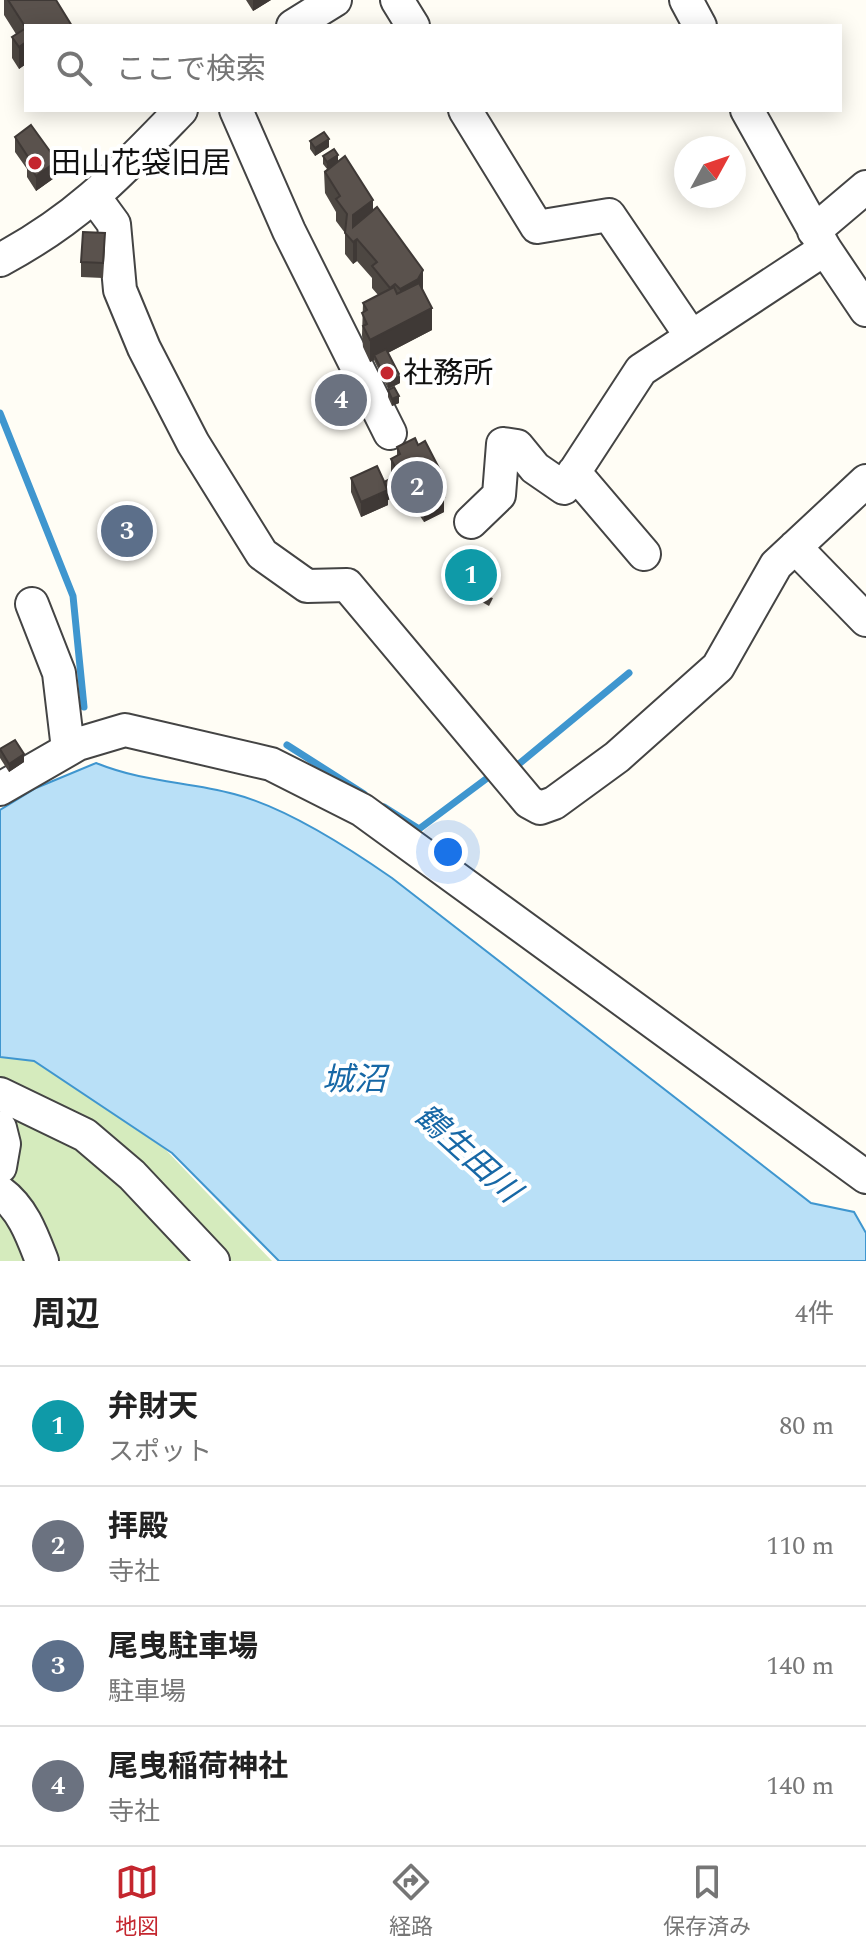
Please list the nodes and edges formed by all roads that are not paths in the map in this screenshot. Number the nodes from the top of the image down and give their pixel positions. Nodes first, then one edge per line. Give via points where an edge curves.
1 (335, 0) edge
2 (397, 0) edge
3 (686, 0) edge
4 (296, 24) edge
5 (412, 24) edge
6 (699, 24) edge
7 (179, 112) edge
8 (237, 112) edge
9 (466, 112) edge
10 (748, 112) edge
11 (866, 187) edge
12 (95, 198) junction
13 (820, 240) junction
14 (0, 260) edge
15 (866, 310) edge
16 (691, 336) junction
17 (390, 433) dead end
18 (569, 480) junction
19 (866, 481) edge
20 (471, 522) dead end
21 (795, 547) junction
22 (644, 554) dead end
23 (32, 604) dead end
24 (866, 620) edge
25 (68, 749) junction
26 (0, 789) edge
27 (0, 1094) edge
28 (0, 1128) edge
29 (0, 1167) edge
30 (866, 1177) edge
31 (0, 1192) edge
32 (42, 1261) edge
33 (213, 1261) edge

1 - 4 street
2 - 5 street
3 - 6 street
7 - 12 street
8 - 17 street via 289,231
9 - 16 street via 537,227 609,215
10 - 13 street
11 - 13 street
12 - 14 street via 51,232
12 - 21 street via 114,224 120,290 144,348 193,443 262,554 307,586 347,585 529,802 540,808 617,757 718,667 776,565
13 - 15 street
13 - 16 street
16 - 18 street via 641,370
18 - 20 street via 535,468 517,446 503,444 499,495
18 - 22 street
19 - 21 street
21 - 24 street
23 - 25 street via 59,673
25 - 26 street
25 - 30 street via 106,734 144,733 271,764 331,792
27 - 33 street via 85,1135 132,1175
28 - 29 street
31 - 32 street via 23,1217

